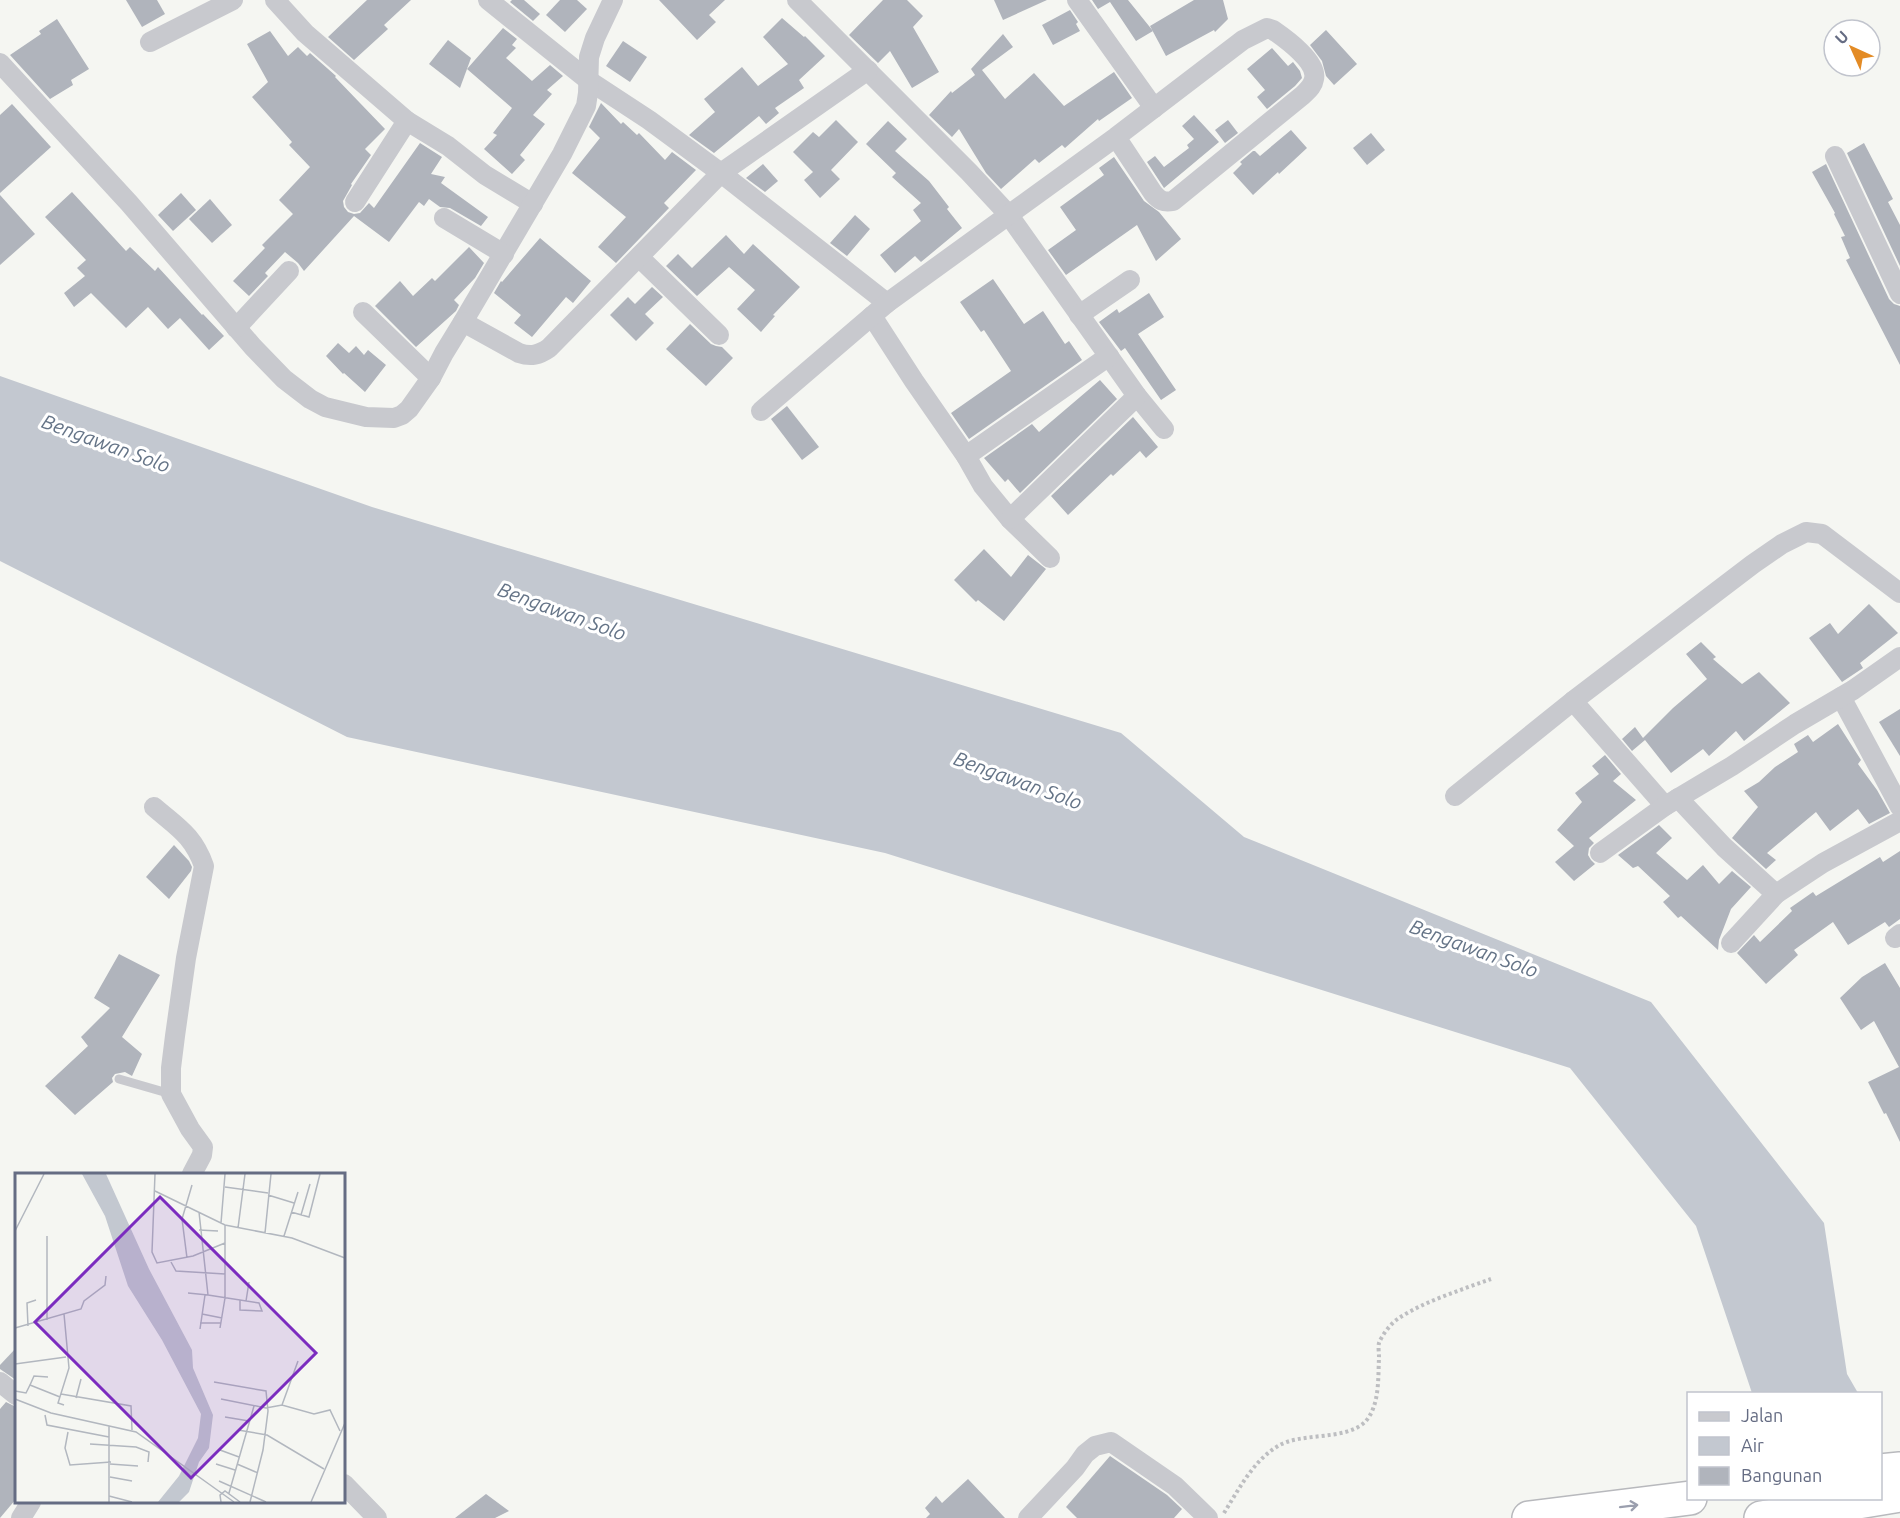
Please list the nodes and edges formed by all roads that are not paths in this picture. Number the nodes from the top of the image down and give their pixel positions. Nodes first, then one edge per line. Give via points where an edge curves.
1 (233, 0) edge
2 (275, 0) edge
3 (488, 0) edge
4 (614, 0) edge
5 (797, 0) edge
6 (1077, 0) edge
7 (150, 42) dead end
8 (0, 63) edge
9 (868, 70) junction
10 (588, 80) junction
11 (1154, 108) junction
12 (407, 120) junction
13 (1116, 136) junction
14 (1835, 156) dead end
15 (721, 173) junction
16 (355, 202) dead end
17 (533, 204) junction
18 (1008, 214) junction
19 (444, 218) dead end
20 (504, 254) junction
21 (640, 258) junction
22 (289, 271) dead end
23 (1130, 280) dead end
24 (1900, 294) edge
25 (880, 310) junction
26 (363, 312) dead end
27 (1079, 315) junction
28 (463, 322) junction
29 (236, 328) junction
30 (719, 335) dead end
31 (1109, 356) junction
32 (431, 378) junction
33 (1137, 396) junction
34 (760, 411) dead end
35 (1164, 429) dead end
36 (966, 456) junction
37 (1010, 519) junction
38 (1050, 558) dead end
39 (1900, 593) edge
40 (1900, 657) edge
41 (1841, 697) junction
42 (1573, 701) junction
43 (1455, 796) dead end
44 (1672, 802) junction
45 (154, 807) dead end
46 (1900, 807) edge
47 (1900, 821) edge
48 (1600, 852) dead end
49 (1776, 894) junction
50 (1731, 943) dead end
51 (119, 1079) dead end
52 (171, 1094) junction
53 (193, 1173) edge
54 (0, 1382) edge
55 (15, 1394) edge
56 (1900, 1468) edge
57 (1882, 1472) edge
58 (345, 1485) edge
59 (1900, 1496) edge
60 (1687, 1498) edge
61 (1882, 1499) edge
62 (1875, 1500) edge
63 (30, 1503) edge
64 (21, 1518) edge
65 (377, 1518) edge
66 (1028, 1518) edge
67 (1208, 1518) edge
68 (1529, 1518) edge
69 (1761, 1518) edge

1 - 7 street
2 - 12 street via 305,33
3 - 10 street
4 - 10 street via 595,38
5 - 9 street
6 - 11 street
8 - 29 street via 129,203
9 - 15 street
9 - 18 street
10 - 15 street
10 - 17 street via 586,106
11 - 13 street
11 - 13 street via 1243,40 1267,28 1305,57 1315,78 1304,95 1173,201 1160,200 1153,193
12 - 16 street
12 - 17 street
13 - 18 street
14 - 24 street
15 - 21 street
15 - 25 street
17 - 20 street
18 - 25 street
18 - 27 street
19 - 20 street
20 - 28 street
21 - 28 street via 549,348 536,355 519,353
21 - 30 street
22 - 29 street
23 - 27 street
25 - 34 street
25 - 36 street via 914,381
26 - 32 street
27 - 31 street
28 - 32 street
29 - 32 street via 298,390 325,407 366,417 394,418 417,400
31 - 33 street
31 - 36 street
33 - 35 street
33 - 37 street
36 - 37 street via 983,486
37 - 38 street
39 - 42 street via 1822,534 1806,532 1753,564
40 - 41 street
41 - 44 street
41 - 46 street
42 - 43 street
42 - 44 street
44 - 48 street
44 - 49 street
45 - 52 street via 192,840 204,866 184,969
47 - 49 street
49 - 50 street
51 - 52 lane
52 - 53 street via 203,1147
54 - 55 street
56 - 57 highway
58 - 65 street
59 - 61 highway
68 -> 60 highway
62 - 69 highway
63 - 64 street
66 - 67 street via 1085,1454 1095,1446 1111,1442 1175,1486

